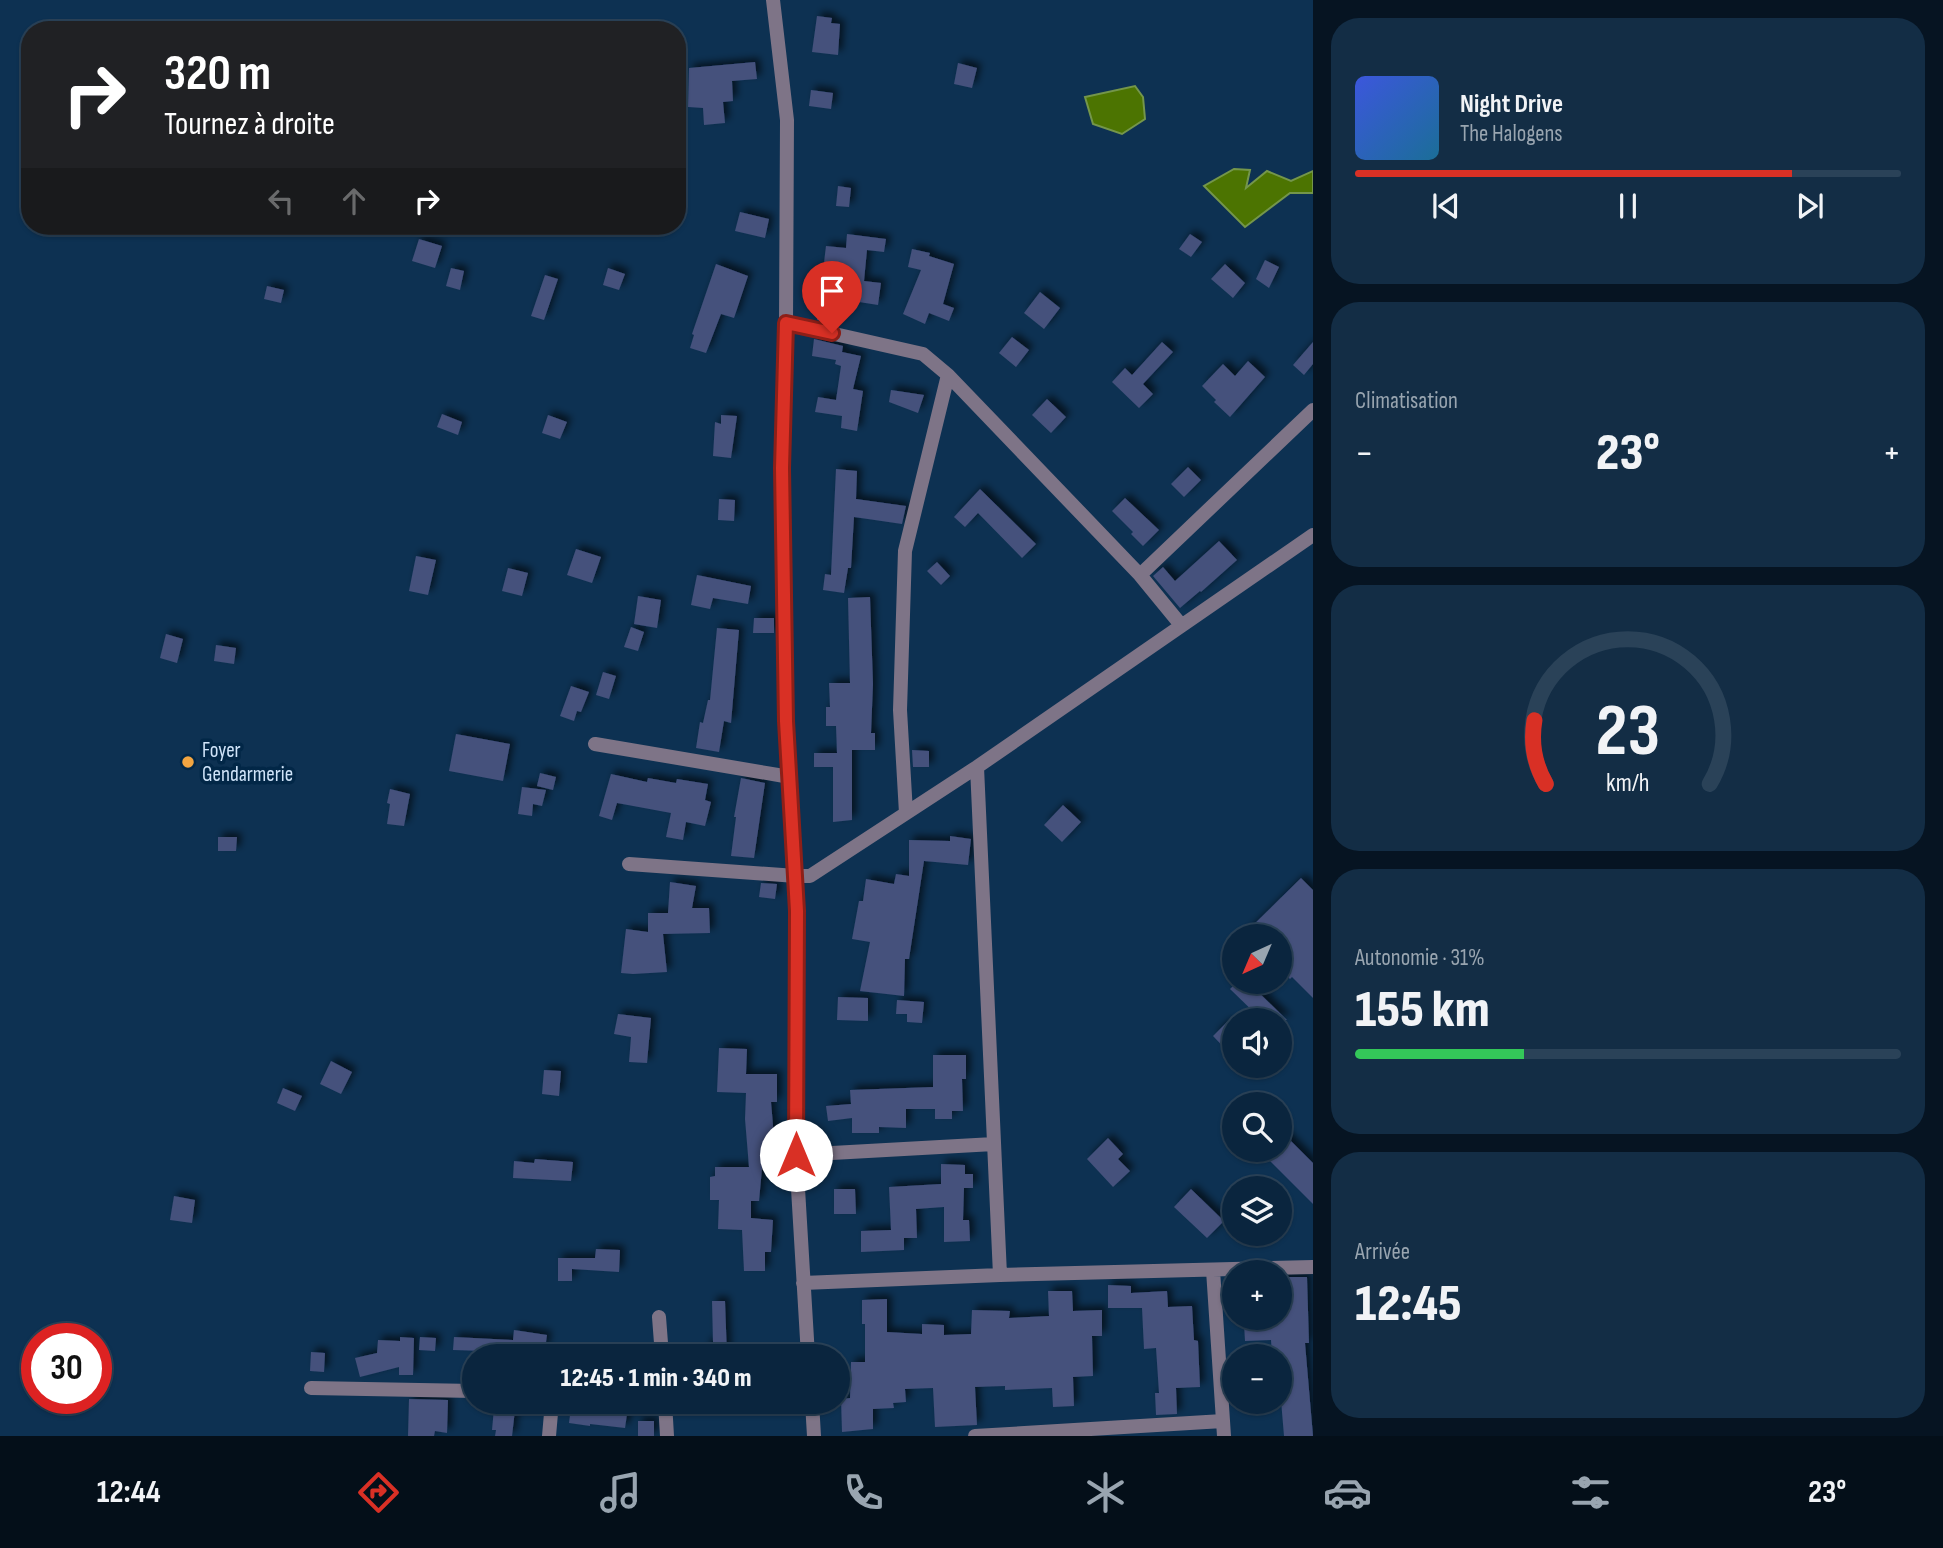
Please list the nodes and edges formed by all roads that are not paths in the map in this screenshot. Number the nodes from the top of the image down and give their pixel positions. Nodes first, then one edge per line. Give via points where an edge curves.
1 (773, 0) edge
2 (786, 323) junction
3 (947, 375) junction
4 (1313, 410) edge
5 (1313, 535) edge
6 (1140, 575) junction
7 (1181, 625) junction
8 (595, 744) dead end
9 (977, 767) junction
10 (790, 777) junction
11 (906, 814) junction
12 (629, 864) dead end
13 (796, 876) junction
14 (994, 1144) junction
15 (796, 1155) junction
16 (1313, 1267) edge
17 (1213, 1269) junction
18 (1000, 1275) junction
19 (803, 1283) junction
20 (659, 1318) dead end
21 (661, 1344) edge
22 (807, 1344) edge
23 (310, 1388) dead end
24 (462, 1391) edge
25 (551, 1414) edge
26 (666, 1414) edge
27 (813, 1414) edge
28 (1224, 1429) edge
29 (1057, 1434) edge
30 (549, 1436) edge
31 (667, 1436) edge
32 (814, 1436) edge
33 (976, 1436) edge

1 - 2 street via 787,120
2 - 3 street via 923,354
2 - 10 street via 782,468
3 - 6 street
3 - 11 street via 905,551 900,710
4 - 6 street
5 - 7 street
6 - 7 street
7 - 9 street
8 - 10 street
9 - 11 street
9 - 14 street
10 - 13 street
11 - 13 street via 810,876
12 - 13 street
13 - 15 street
14 - 15 street
14 - 18 street
15 - 19 street
16 - 17 street
17 - 18 street
17 - 28 street
18 - 19 street
19 - 22 street
20 - 21 street
23 - 24 street
25 - 30 street
26 - 31 street
27 - 32 street
28 - 29 street
29 - 33 street

